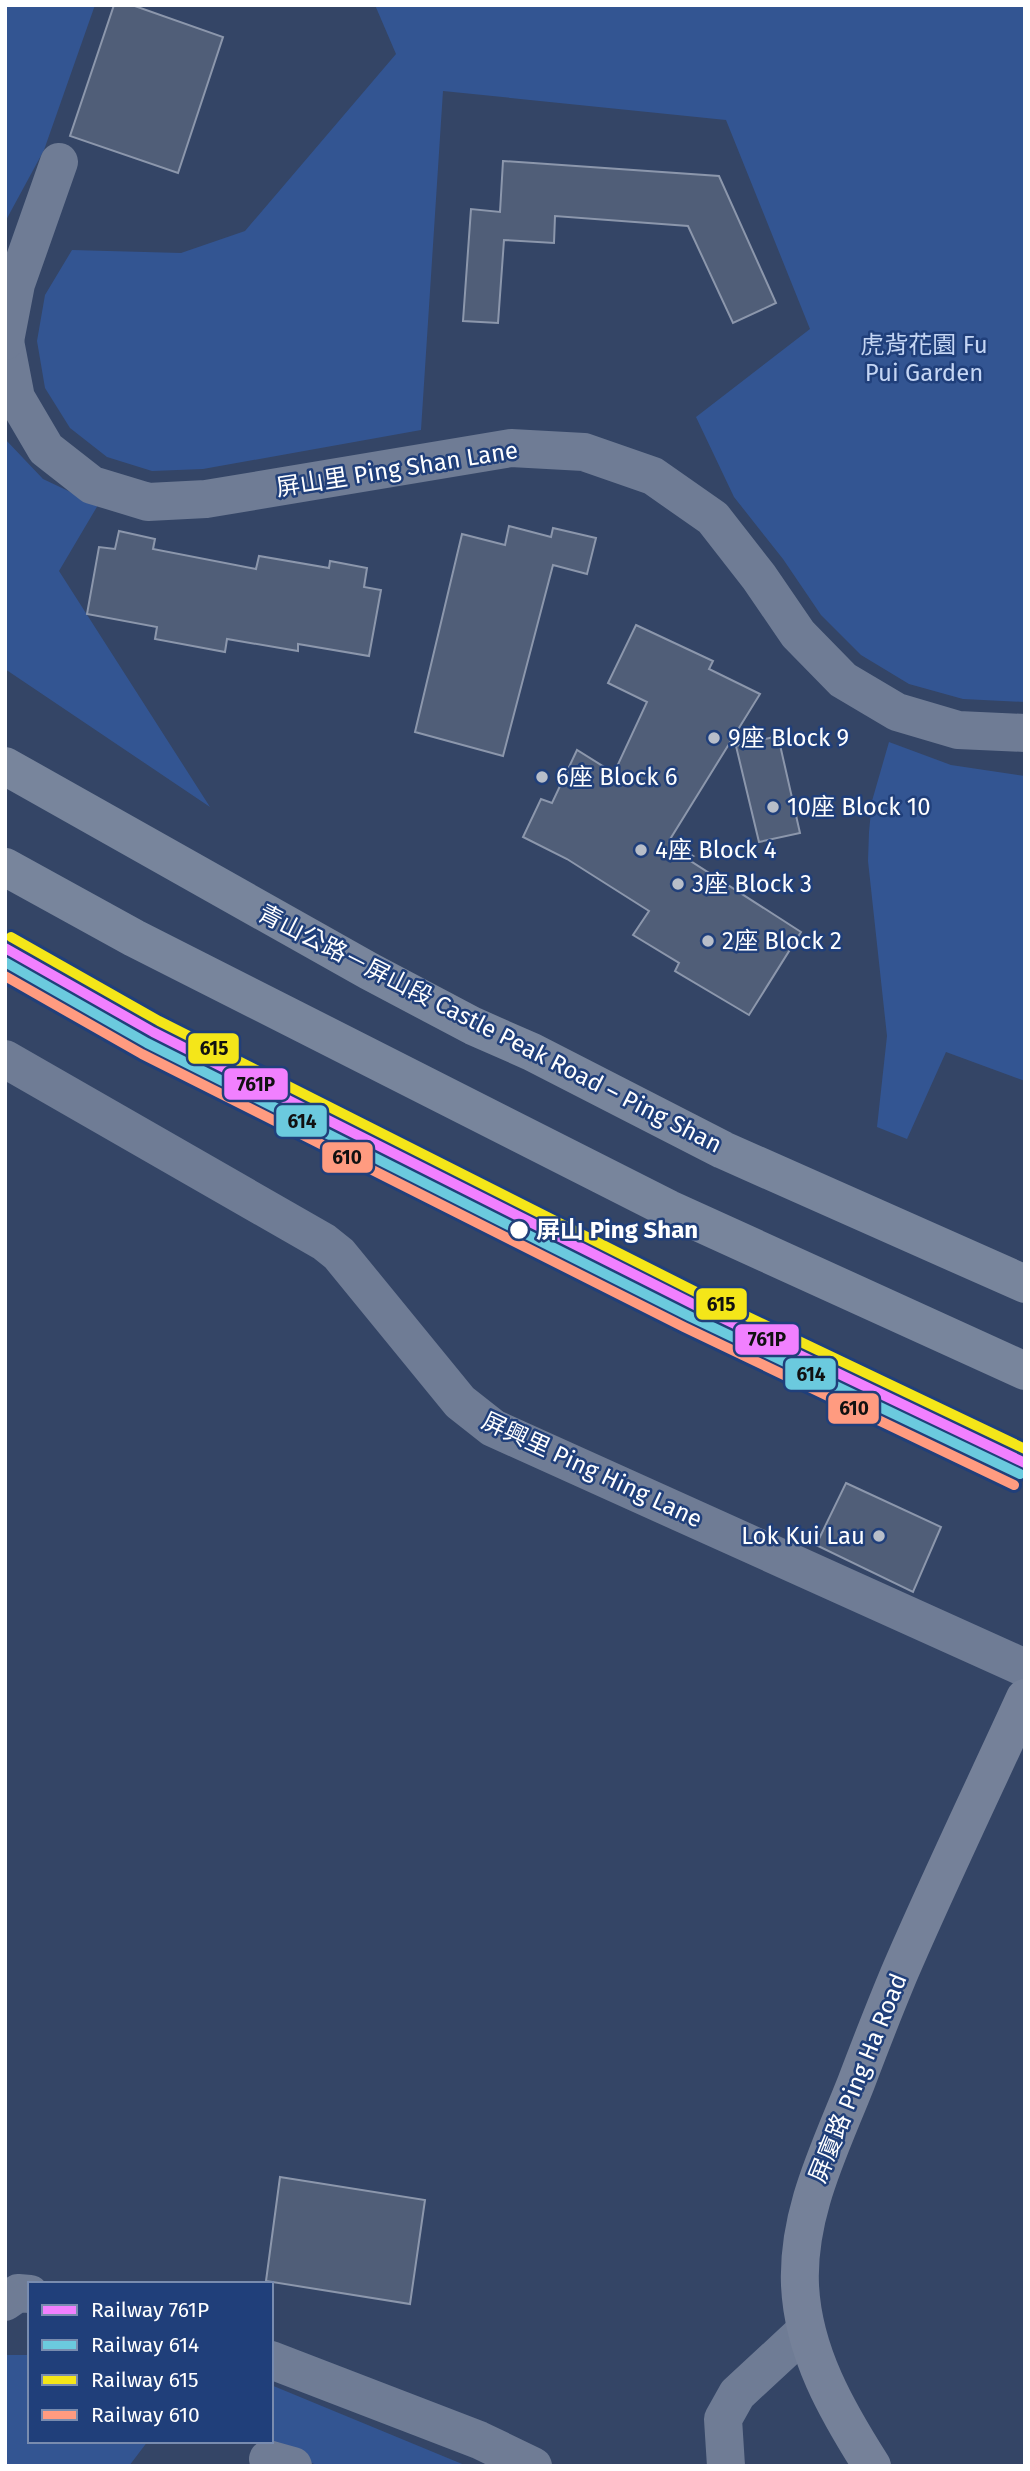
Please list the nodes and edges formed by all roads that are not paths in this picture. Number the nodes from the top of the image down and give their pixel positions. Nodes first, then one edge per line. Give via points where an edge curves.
1 (59, 162) dead end
2 (5, 341) edge
3 (1025, 733) edge
4 (5, 766) edge
5 (5, 867) edge
6 (5, 1059) edge
7 (1025, 1284) edge
8 (1025, 1371) edge
9 (1025, 1668) edge
10 (1025, 1698) edge
11 (28, 2294) edge
12 (5, 2302) edge
13 (806, 2330) junction
14 (273, 2361) edge
15 (533, 2466) edge
16 (726, 2466) edge
17 (872, 2466) edge

1 - 2 street, 屏山里 Ping Shan Lane via 16,284
2 - 3 street, 屏山里 Ping Shan Lane via 16,398 46,449 92,485 148,502 206,499 511,448 584,452 653,476 713,518 798,634 843,680 897,712 958,730
4 - 7 main road, 青山公路－屏山段 Castle Peak Road – Ping Shan via 473,1026 723,1150
5 - 8 main road via 134,938 668,1209
6 - 9 street, 屏興里 Ping Hing Lane via 324,1242 339,1254 460,1402 493,1428
10 - 13 street, 屏廈路 Ping Ha Road via 898,1975 809,2203 800,2244
11 - 12 street via 18,2293
13 - 16 street via 737,2394 723,2419
13 - 17 street, 屏廈路 Ping Ha Road via 822,2379
14 - 15 street via 479,2440

